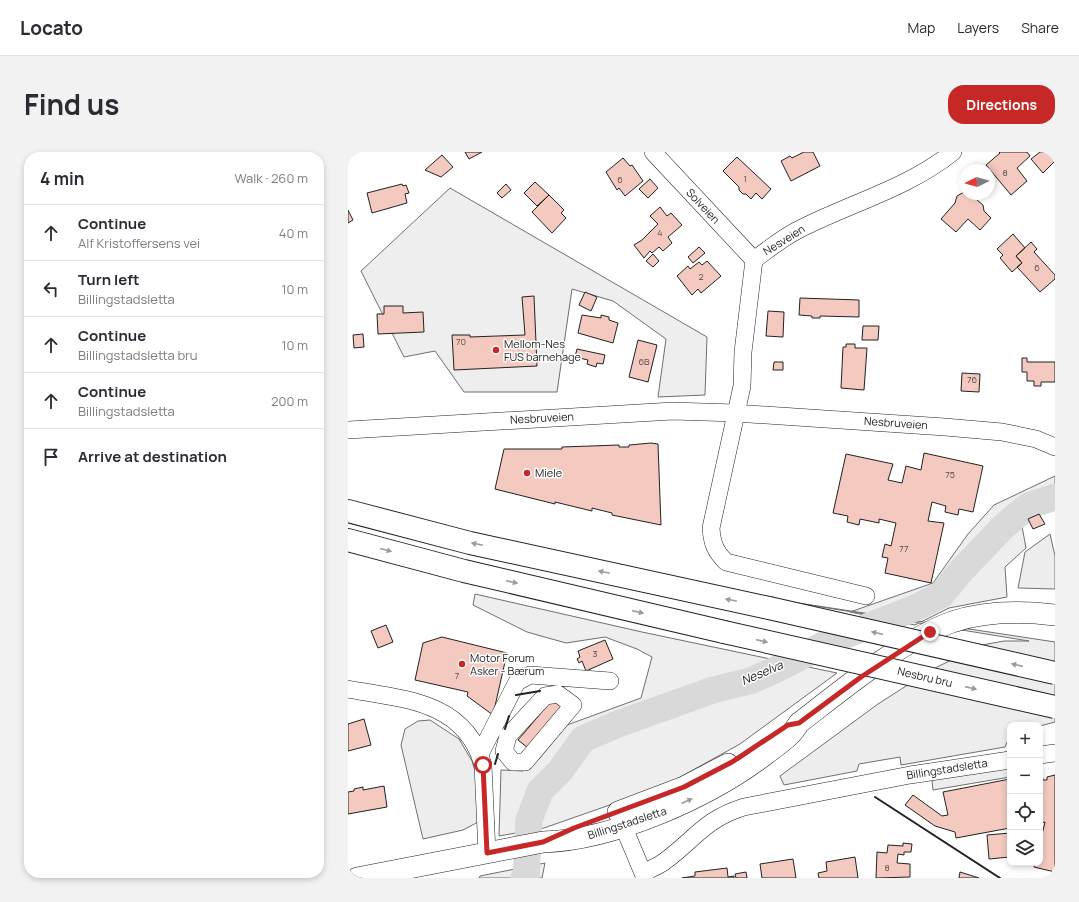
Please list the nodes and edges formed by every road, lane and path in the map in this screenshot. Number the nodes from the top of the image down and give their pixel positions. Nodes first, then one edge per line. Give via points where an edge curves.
1 (653, 152) edge
2 (952, 152) edge
3 (754, 260) junction
4 (735, 413) junction
5 (348, 430) edge
6 (1055, 447) edge
7 (348, 510) edge
8 (348, 540) edge
9 (866, 596) dead end
10 (1055, 615) edge
11 (1055, 673) edge
12 (582, 680) junction
13 (610, 681) dead end
14 (348, 689) edge
15 (572, 705) dead end
16 (1055, 707) edge
17 (1055, 753) edge
18 (480, 754) junction
19 (1043, 755) edge
20 (1007, 760) edge
21 (620, 819) junction
22 (487, 853) junction
23 (644, 876) edge
24 (357, 878) edge

1 - 3 street, Solveien
2 - 3 street, Nesveien via 936,166 799,229
3 - 4 street, Nesveien via 743,352 742,386
4 - 5 street, Nesbruveien via 673,411
4 - 6 street, Nesbruveien via 1002,432 1036,439
4 - 9 street via 711,528 712,542 718,554 726,562
11 -> 7 highway, bridge via 470,543
8 -> 16 highway, Nesbru bru, bridge via 464,571
10 - 21 main road, Billingstadsletta via 999,613 966,618 939,628 888,658 799,723 788,725 732,762
12 - 13 street
12 - 15 street via 580,696
12 - 18 street via 530,675 517,682
14 - 18 street via 421,703 443,711 469,736
17 - 19 street
18 - 22 street via 485,779
20 - 23 street, Billingstadsletta via 910,775 726,812
21 - 22 main road, Billingstadsletta via 574,828 543,842
21 - 23 street
22 - 24 main road

